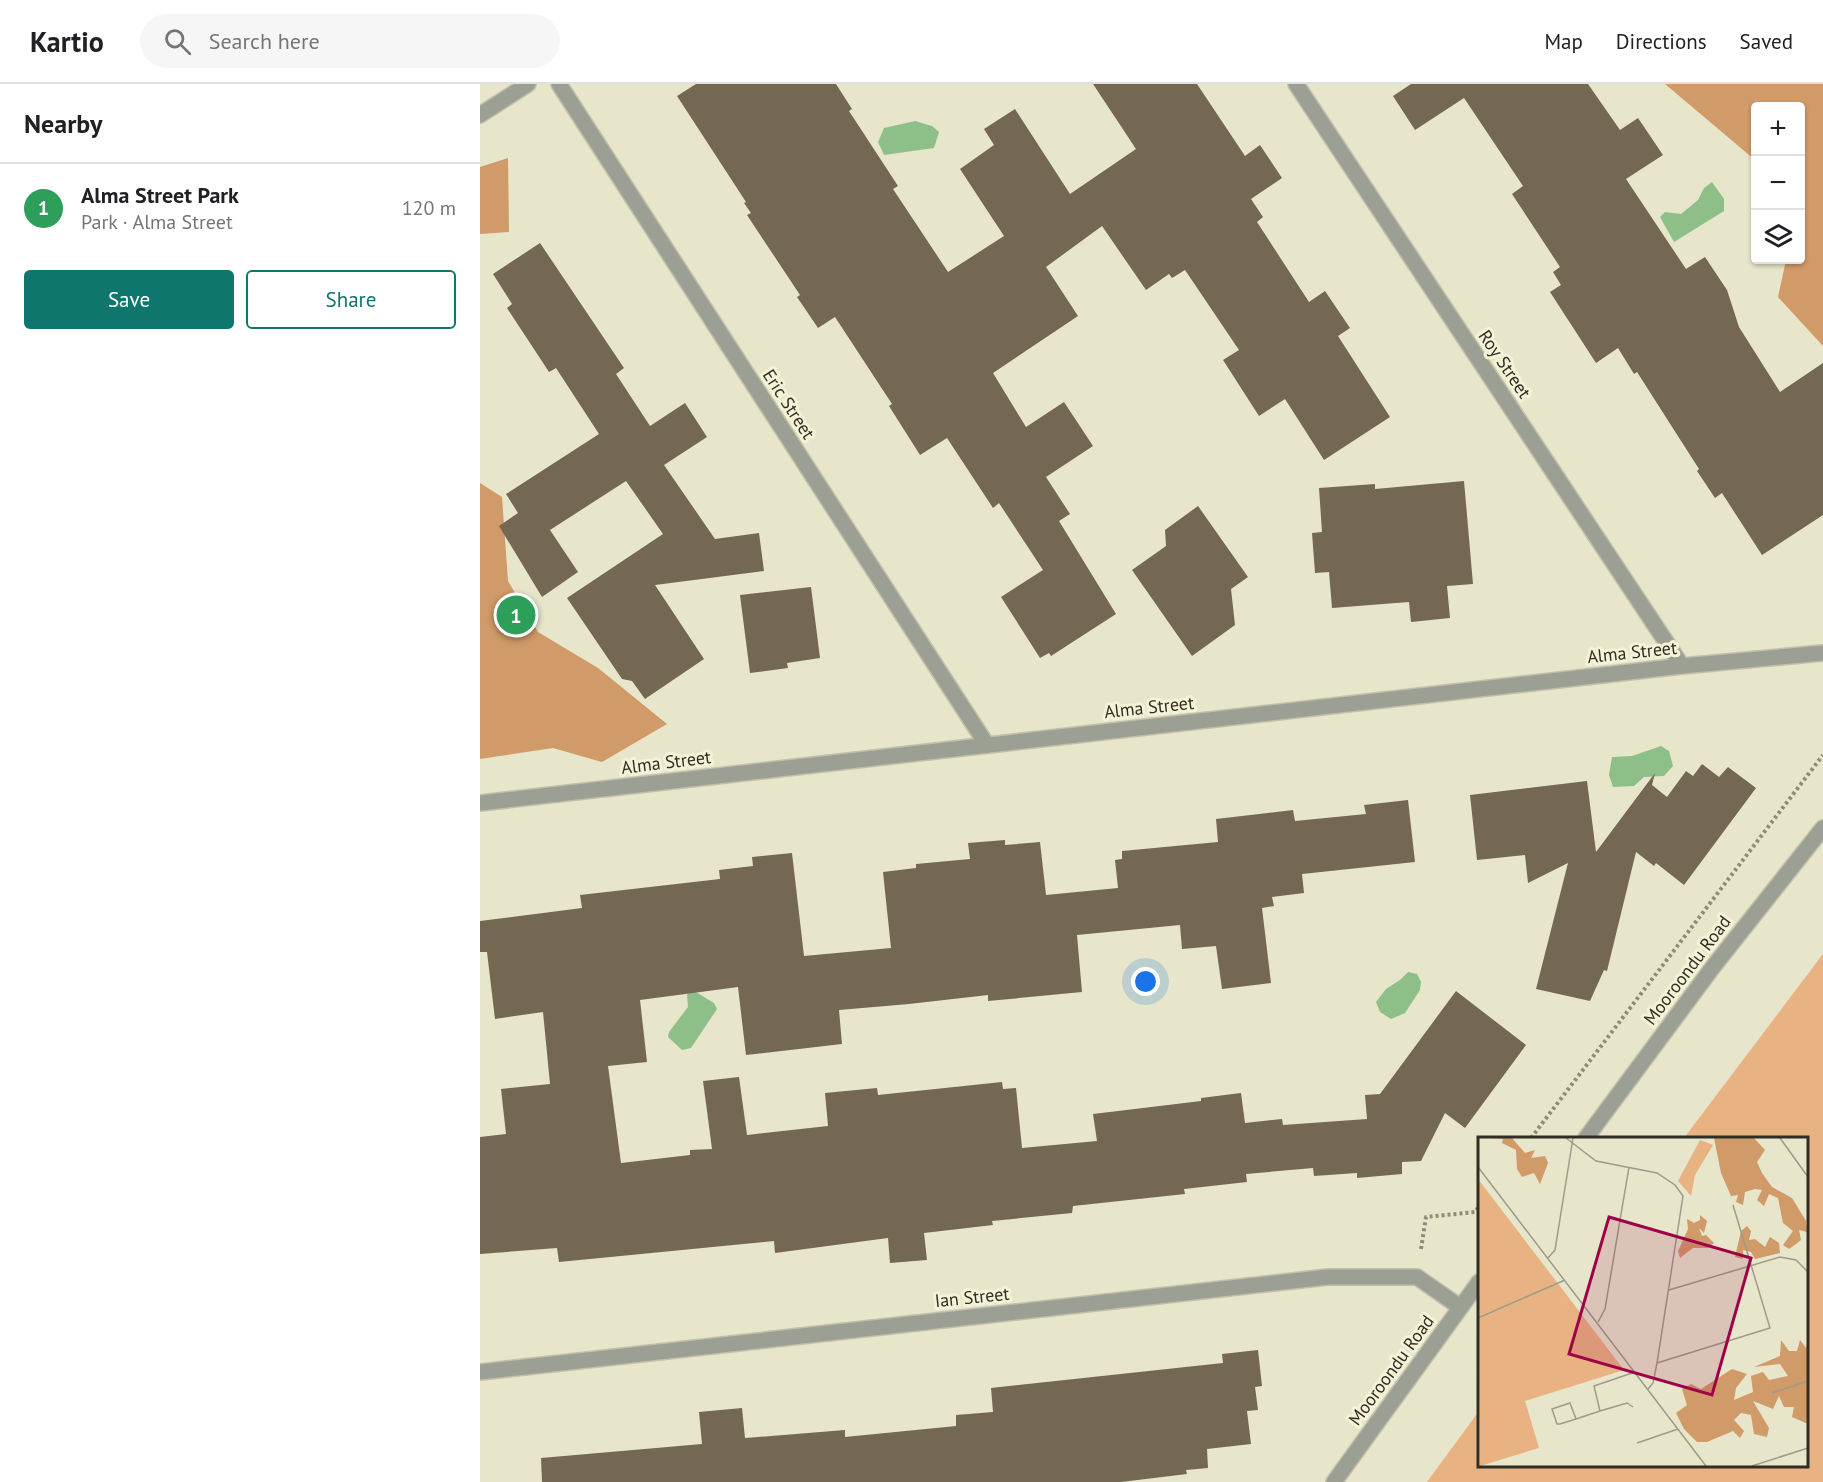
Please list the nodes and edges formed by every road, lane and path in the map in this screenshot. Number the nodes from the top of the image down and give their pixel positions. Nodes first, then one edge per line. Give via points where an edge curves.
1 (528, 84) edge
2 (559, 84) edge
3 (1296, 84) edge
4 (480, 115) edge
5 (1823, 653) edge
6 (1682, 666) junction
7 (987, 745) junction
8 (1823, 755) edge
9 (480, 803) edge
10 (1821, 836) edge
11 (1532, 1137) edge
12 (1587, 1137) edge
13 (1478, 1208) edge
14 (1417, 1277) junction
15 (1478, 1283) edge
16 (1460, 1308) junction
17 (480, 1372) edge
18 (1334, 1482) edge

1 - 4 street
2 - 7 street, Eric Street
3 - 6 street, Roy Street
5 - 6 street, Alma Street
6 - 7 street, Alma Street
7 - 9 street, Alma Street
8 - 11 path
10 - 12 street, Mooroondu Road via 1713,967
13 - 14 path via 1475,1212 1426,1217
14 - 16 street
14 - 17 street, Ian Street via 1328,1278
15 - 16 street, Mooroondu Road
16 - 18 street, Mooroondu Road

